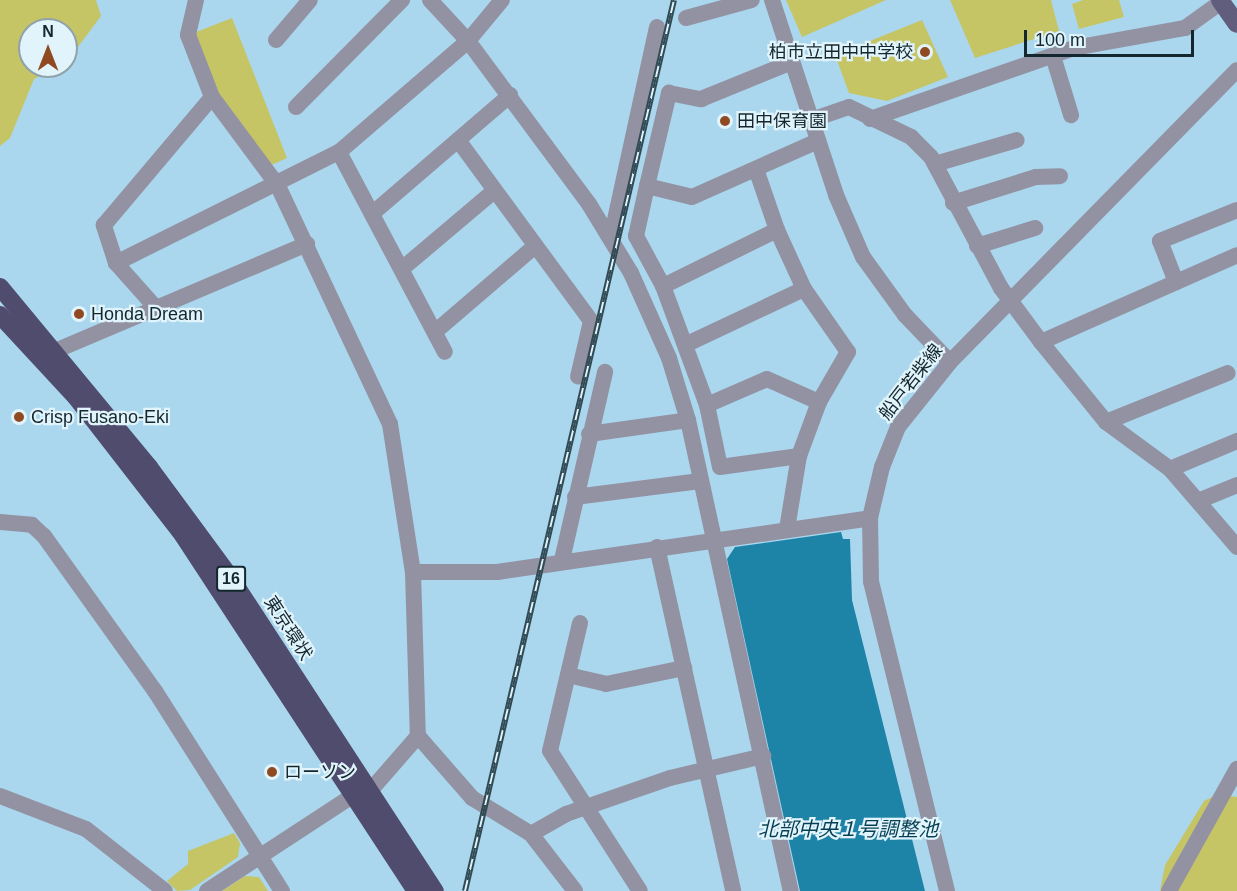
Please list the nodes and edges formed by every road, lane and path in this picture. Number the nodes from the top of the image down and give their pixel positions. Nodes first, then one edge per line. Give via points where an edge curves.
1 (196, 0) edge
2 (310, 0) edge
3 (402, 0) edge
4 (430, 0) edge
5 (502, 0) edge
6 (752, 0) edge
7 (772, 0) edge
8 (1221, 1) edge
9 (686, 18) dead end
10 (1237, 24) edge
11 (657, 27) dead end
12 (276, 40) dead end
13 (468, 41) junction
14 (1053, 56) junction
15 (792, 62) junction
16 (1237, 70) edge
17 (510, 95) junction
18 (212, 97) junction
19 (296, 107) dead end
20 (1071, 115) dead end
21 (870, 119) junction
22 (811, 120) junction
23 (459, 140) junction
24 (1017, 140) dead end
25 (818, 141) junction
26 (339, 152) junction
27 (935, 164) junction
28 (756, 169) junction
29 (1060, 176) dead end
30 (278, 186) junction
31 (647, 186) junction
32 (494, 191) junction
33 (953, 203) junction
34 (1237, 210) edge
35 (373, 213) junction
36 (1035, 228) dead end
37 (777, 230) junction
38 (611, 238) junction
39 (307, 244) junction
40 (535, 246) junction
41 (977, 246) junction
42 (1237, 255) edge
43 (116, 263) junction
44 (403, 268) junction
45 (1176, 282) junction
46 (663, 286) junction
47 (0, 287) edge
48 (804, 289) junction
49 (1009, 300) junction
50 (157, 309) junction
51 (0, 315) edge
52 (436, 331) junction
53 (1041, 342) junction
54 (687, 344) junction
55 (445, 352) dead end
56 (48, 355) junction
57 (950, 362) junction
58 (604, 372) dead end
59 (1228, 373) dead end
60 (578, 377) dead end
61 (819, 402) junction
62 (706, 405) junction
63 (688, 420) junction
64 (1106, 422) junction
65 (589, 434) junction
66 (1237, 441) edge
67 (799, 456) junction
68 (1170, 469) junction
69 (700, 481) junction
70 (1237, 485) edge
71 (575, 498) junction
72 (1198, 501) junction
73 (870, 518) junction
74 (0, 522) edge
75 (787, 529) junction
76 (713, 539) junction
77 (1237, 546) edge
78 (657, 547) junction
79 (562, 560) junction
80 (413, 572) junction
81 (580, 623) dead end
82 (684, 668) junction
83 (568, 675) junction
84 (418, 736) junction
85 (763, 756) junction
86 (1237, 769) edge
87 (706, 770) junction
88 (363, 793) junction
89 (0, 796) edge
90 (586, 806) junction
91 (531, 834) junction
92 (259, 856) junction
93 (165, 891) edge
94 (207, 891) edge
95 (282, 891) edge
96 (416, 891) edge
97 (435, 891) edge
98 (575, 891) edge
99 (640, 891) edge
100 (733, 891) edge
101 (791, 891) edge
102 (947, 891) edge
103 (1168, 891) edge

1 - 18 street via 188,35
2 - 12 street
3 - 19 street
4 - 13 street
5 - 13 street
6 - 9 street
7 - 15 street
8 - 10 main road
8 - 14 street via 1185,28
11 - 38 street
13 - 17 street
13 - 26 street
14 - 20 street
14 - 21 street
15 - 22 street
15 - 31 street via 701,99 669,93
16 - 49 street, 船戸若柴線
17 - 23 street
17 - 38 street
18 - 30 street
18 - 43 street via 104,225
21 - 22 street via 849,107
21 - 27 street via 911,137
22 - 25 street
23 - 32 street
23 - 35 street
24 - 27 street
25 - 28 street
25 - 57 street via 863,257 905,315
26 - 30 street
26 - 35 street
27 - 33 street
28 - 31 street via 692,197
28 - 37 street
29 - 33 street via 1036,177
30 - 39 street
30 - 43 street
31 - 46 street via 636,236
32 - 40 street
32 - 44 street
33 - 41 street
34 - 45 street via 1160,241
35 - 44 street
36 - 41 street
37 - 46 street
37 - 48 street
38 - 63 street via 647,306
39 - 50 street
39 - 80 street via 390,424
40 - 52 street
40 - 60 street via 591,321
41 - 49 street
42 - 45 street
43 - 50 street
44 - 52 street
45 - 53 street
46 - 54 street
47 - 56 highway, 東京環状 / 16
48 - 54 street
48 - 61 street via 848,352
49 - 53 street
49 - 57 street, 船戸若柴線
50 - 56 street
51 - 56 highway, 東京環状 / 16
52 - 55 street
53 - 64 street
54 - 62 street
56 - 88 highway, 東京環状 / 16 via 183,535
57 - 73 street, 船戸若柴線 via 898,427
58 - 65 street
59 - 64 street
61 - 62 street via 767,379
61 - 67 street
62 - 67 street via 720,467
63 - 65 street
63 - 69 street
64 - 68 street
65 - 71 street
66 - 68 street
67 - 75 street
68 - 72 street
69 - 71 street
69 - 76 street
70 - 72 street
71 - 79 street
72 - 77 street
73 - 75 street
73 - 102 street, 船戸若柴線 via 871,581
74 - 92 street via 32,525 44,536 155,691
75 - 76 street
76 - 78 street
76 - 85 street
78 - 79 street
78 - 82 street
79 - 80 street via 497,572
80 - 84 street
81 - 83 street
82 - 83 street via 606,684
82 - 87 street
83 - 90 street via 550,751
84 - 88 street
84 - 91 street via 472,798
85 - 87 street
85 - 101 street
86 - 103 street
87 - 90 street
87 - 100 street
88 - 92 street
88 - 96 highway, 東京環状 / 16
88 - 97 highway, 東京環状 / 16
89 - 93 street via 86,829
90 - 91 street
90 - 99 street
91 - 98 street
92 - 94 street
92 - 95 street

